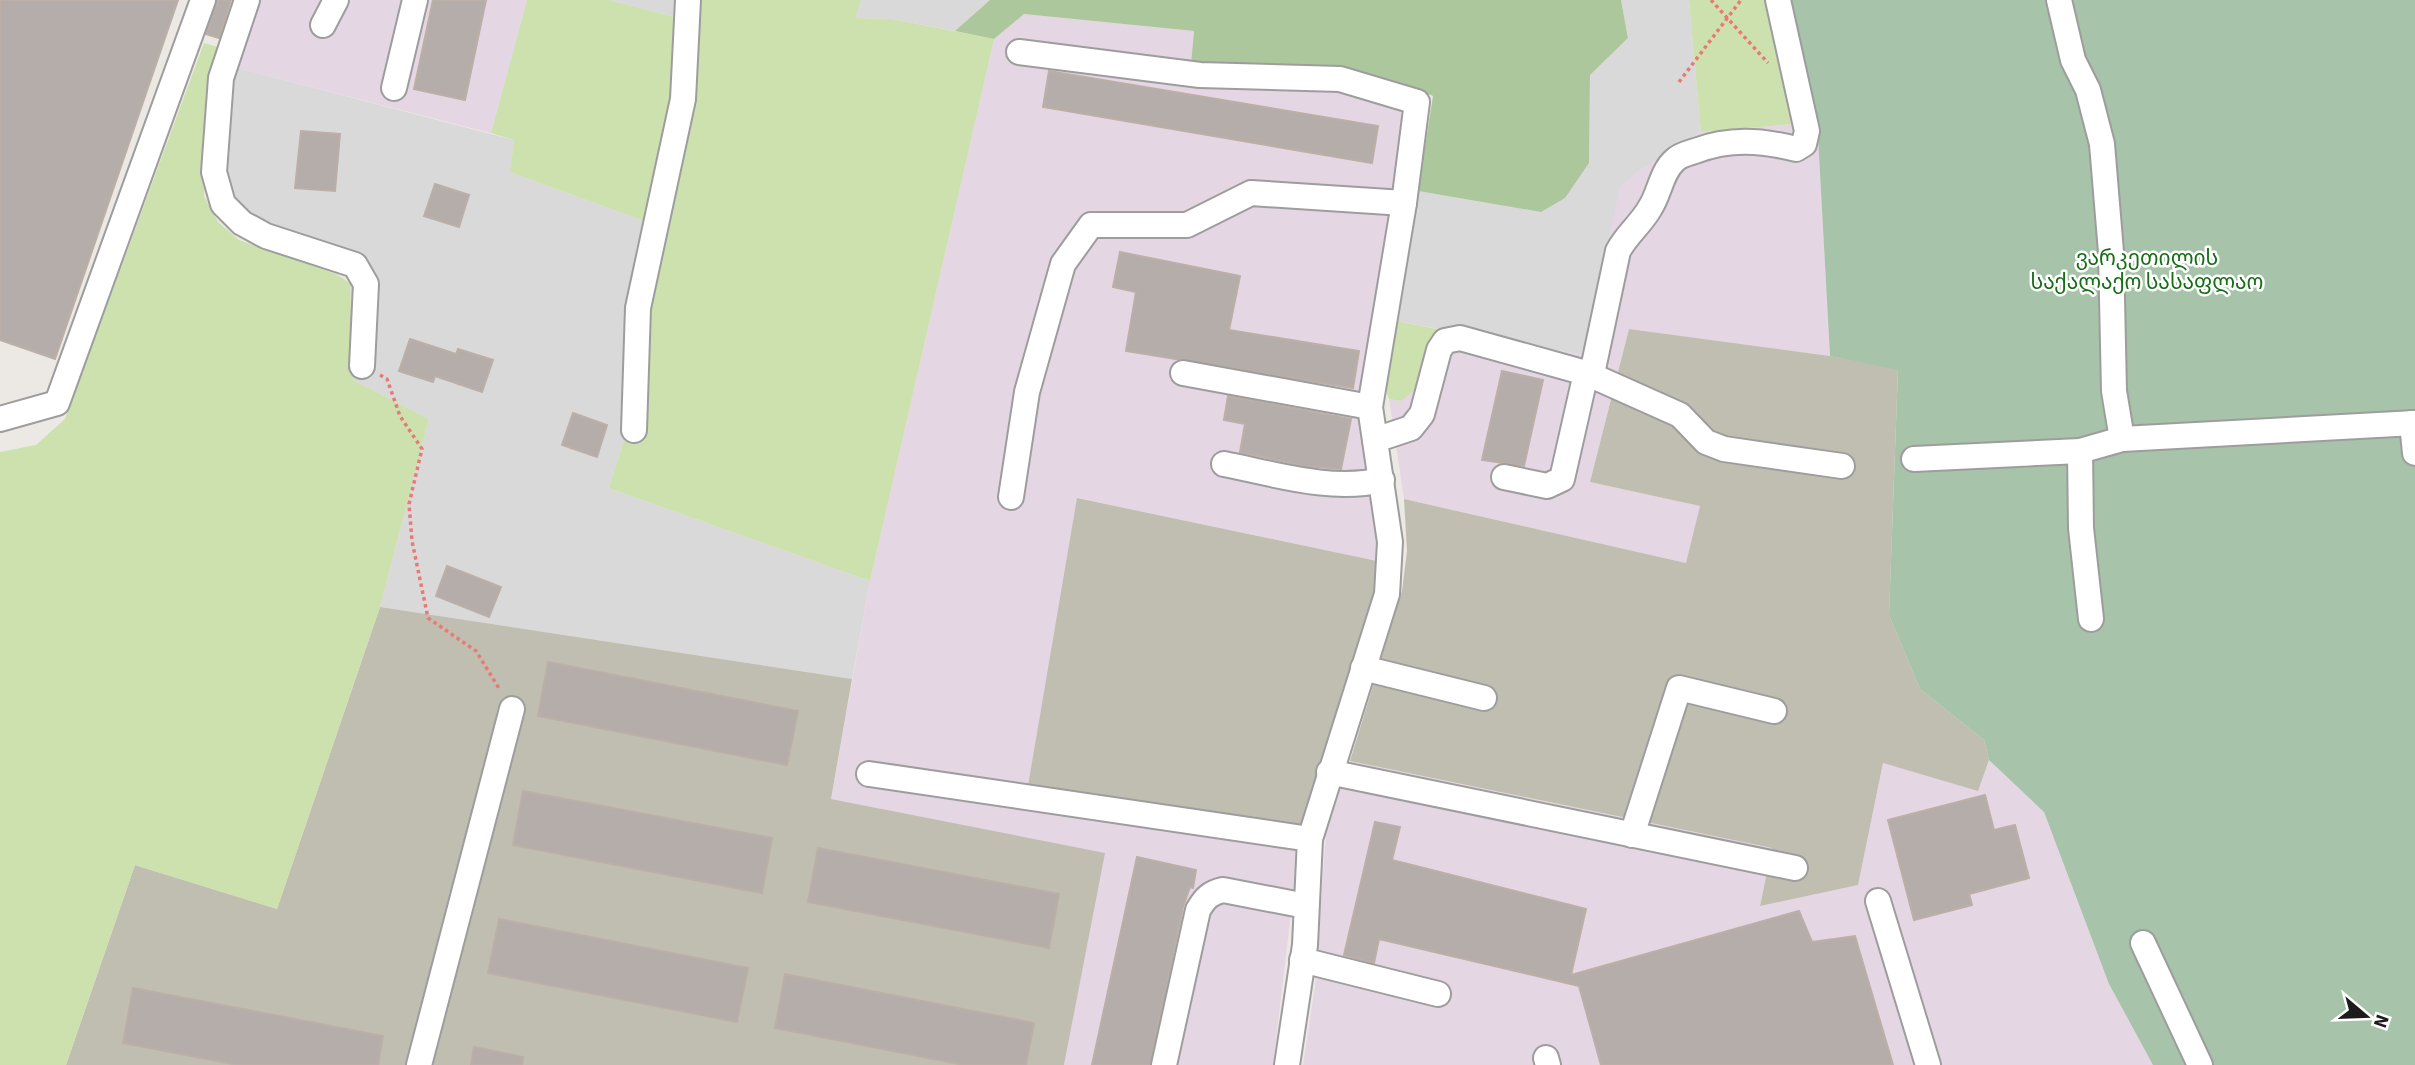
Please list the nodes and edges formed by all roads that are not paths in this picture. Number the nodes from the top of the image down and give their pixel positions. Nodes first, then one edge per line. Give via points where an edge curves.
1 (202, 0) edge
2 (247, 0) edge
3 (336, 0) edge
4 (415, 0) edge
5 (688, 0) edge
6 (1778, 0) edge
7 (2059, 0) edge
8 (323, 25) dead end
9 (1020, 52) dead end
10 (394, 88) dead end
11 (1404, 203) junction
12 (362, 366) road end
13 (1183, 373) dead end
14 (1586, 373) junction
15 (1370, 407) junction
16 (0, 419) edge
17 (2413, 423) edge
18 (634, 430) dead end
19 (2122, 439) junction
20 (1375, 440) junction
21 (2080, 452) junction
22 (2415, 453) edge
23 (1914, 459) dead end
24 (1224, 464) dead end
25 (1842, 466) dead end
26 (1504, 477) dead end
27 (1382, 480) junction
28 (1011, 496) dead end
29 (2091, 619) dead end
30 (1363, 668) junction
31 (1484, 698) dead end
32 (512, 709) road end
33 (1774, 711) dead end
34 (1329, 772) junction
35 (869, 774) dead end
36 (1632, 835) junction
37 (1310, 839) junction
38 (1795, 868) dead end
39 (1878, 901) dead end
40 (1306, 906) junction
41 (2143, 943) dead end
42 (1303, 960) junction
43 (1438, 994) dead end
44 (419, 1065) edge
45 (1164, 1065) edge
46 (1287, 1065) edge
47 (1928, 1065) edge
48 (2200, 1065) edge

1 - 16 street via 57,402
2 - 12 street via 221,78 214,172 223,204 266,236 355,265 366,284
3 - 8 street
4 - 10 street
5 - 18 street via 683,99 638,309
6 - 14 street via 1807,131 1804,144 1796,149 1765,141 1718,142 1676,158 1643,220 1626,234 1618,251 1596,361
7 - 19 street via 2073,60 2088,90 2102,144 2111,251 2114,391
9 - 11 street via 1200,75 1340,79 1417,102
11 - 15 street
11 - 28 street via 1251,193 1187,225 1091,225 1063,264 1027,392
13 - 15 street
14 - 20 street via 1460,338 1445,341 1422,414 1411,428
14 - 25 street via 1680,415 1706,442
14 - 26 street via 1562,479 1548,486
15 - 20 street
17 - 19 street
17 - 22 street
19 - 21 street
20 - 27 street
21 - 23 street
21 - 29 street via 2081,528
24 - 27 street via 1338,485
27 - 30 street via 1390,542 1387,594
30 - 31 street
30 - 34 street
32 - 44 street
33 - 36 street via 1679,688
34 - 36 street
34 - 37 street
35 - 37 street
36 - 38 street
37 - 40 street
39 - 47 street
40 - 42 street
40 - 45 street via 1223,890 1205,899 1198,910
41 - 48 street
42 - 43 street
42 - 46 street

